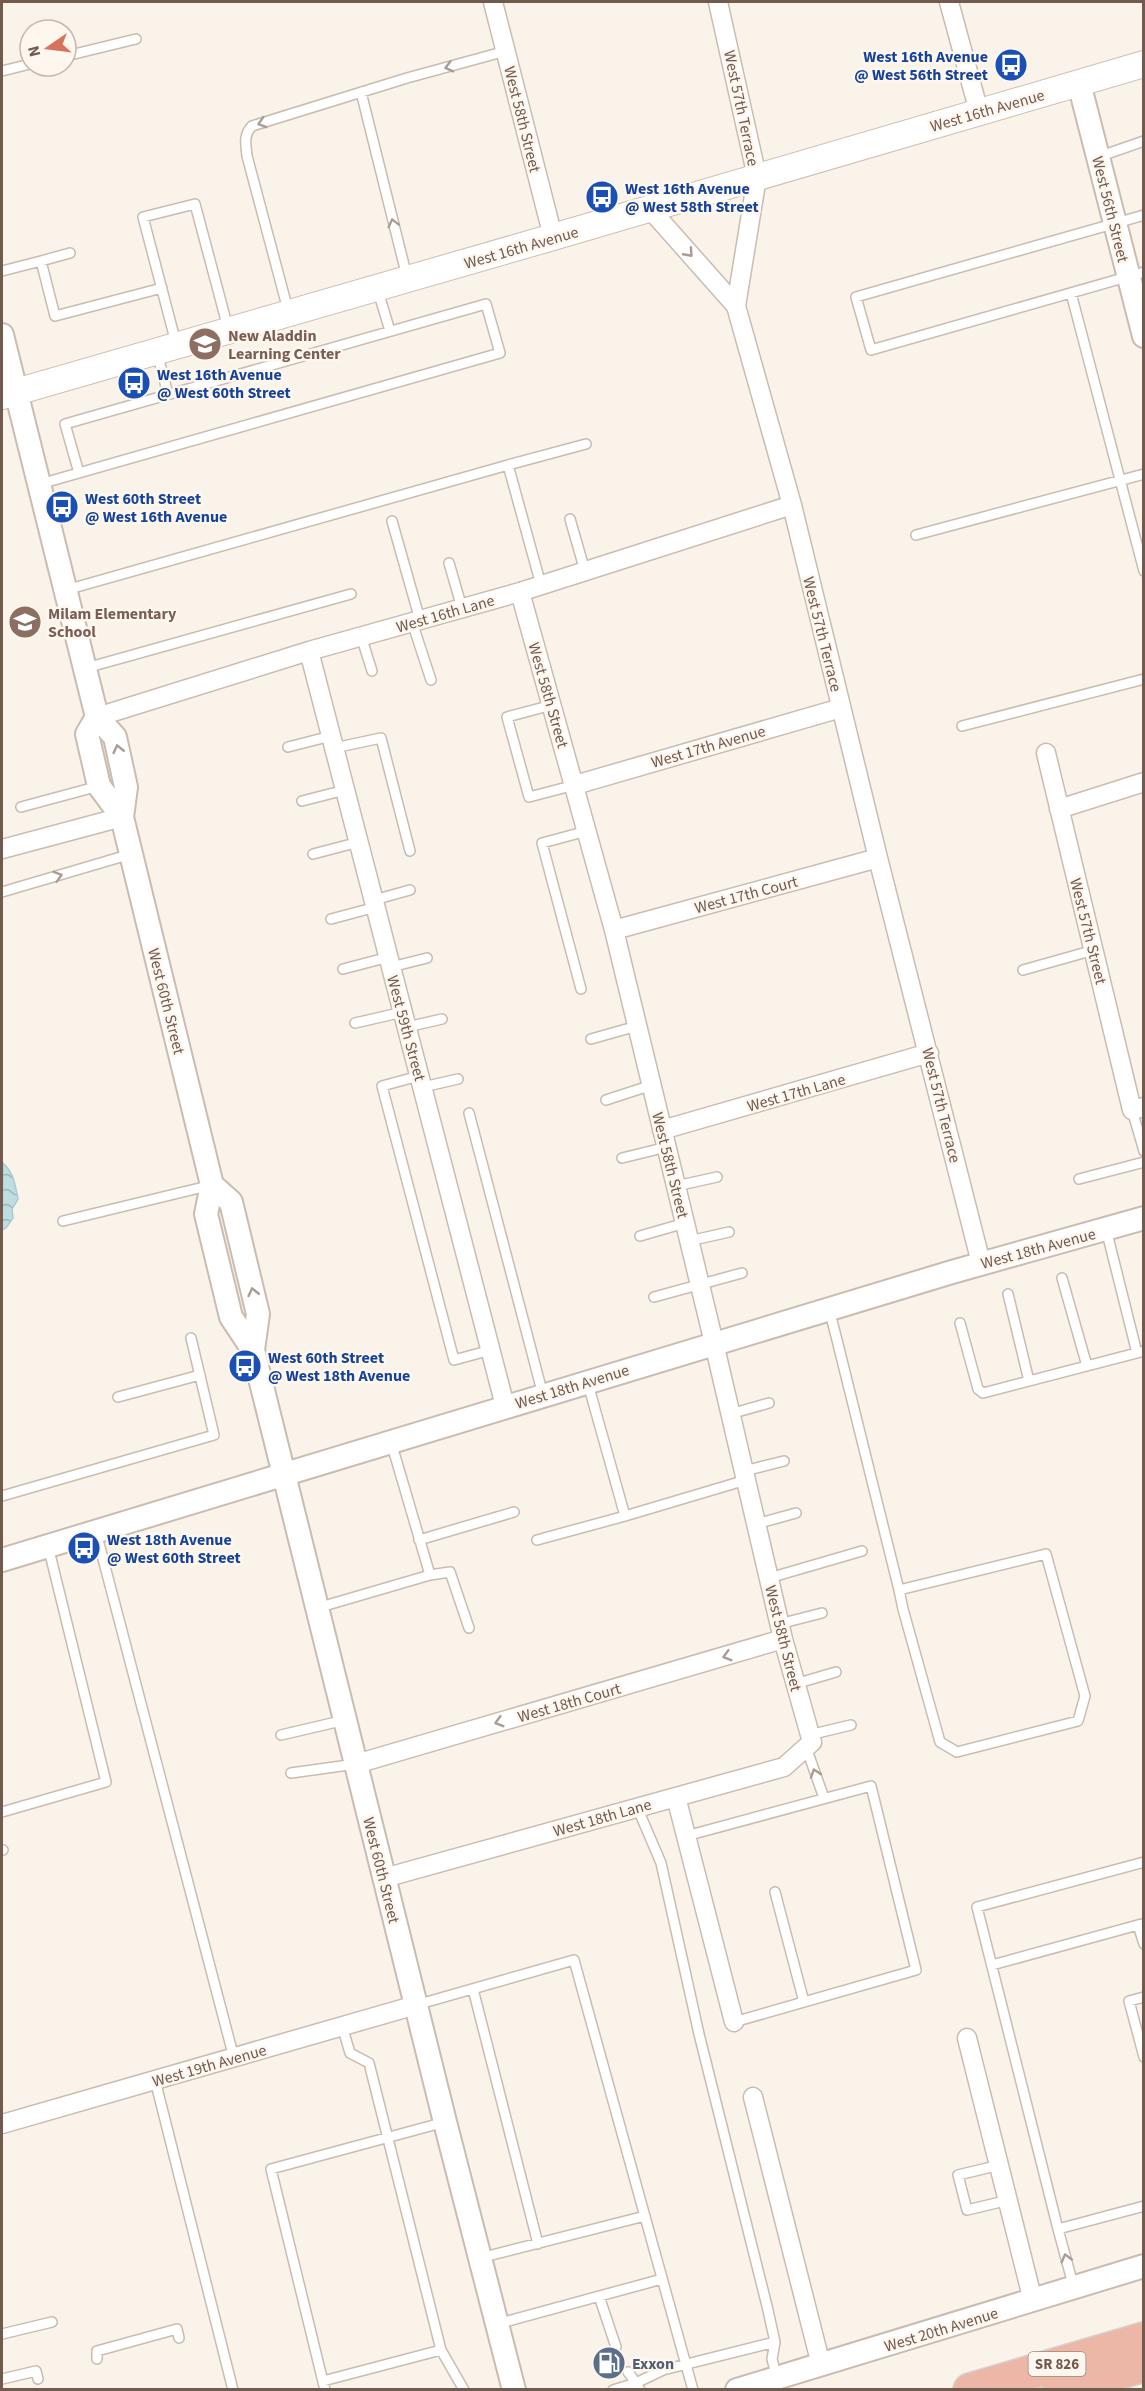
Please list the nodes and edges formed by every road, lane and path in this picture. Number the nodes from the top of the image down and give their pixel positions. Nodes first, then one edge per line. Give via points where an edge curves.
1 (493, 2) edge
2 (718, 2) edge
3 (949, 2) edge
4 (136, 39) dead end
5 (506, 51) junction
6 (78, 53) edge
7 (1143, 66) edge
8 (18, 67) edge
9 (2, 71) edge
10 (1079, 83) junction
11 (361, 92) junction
12 (979, 112) junction
13 (1143, 141) edge
14 (1098, 157) junction
15 (757, 177) junction
16 (650, 209) junction
17 (1143, 215) edge
18 (1115, 223) junction
19 (554, 237) junction
20 (70, 253) dead end
21 (41, 261) junction
22 (2, 271) edge
23 (1136, 274) edge
24 (407, 279) junction
25 (162, 288) junction
26 (377, 288) junction
27 (1071, 293) junction
28 (736, 306) junction
29 (289, 314) junction
30 (229, 331) junction
31 (390, 332) junction
32 (2, 335) edge
33 (1143, 336) edge
34 (166, 349) junction
35 (9, 394) edge
36 (168, 394) junction
37 (586, 444) dead end
38 (508, 465) junction
39 (79, 473) junction
40 (1143, 474) edge
41 (1120, 480) junction
42 (40, 484) junction
43 (792, 505) junction
44 (570, 519) dead end
45 (392, 521) dead end
46 (916, 535) dead end
47 (449, 563) dead end
48 (585, 571) junction
49 (1143, 571) edge
50 (542, 585) junction
51 (66, 590) junction
52 (519, 592) junction
53 (351, 594) dead end
54 (462, 608) junction
55 (416, 621) junction
56 (361, 636) junction
57 (309, 651) junction
58 (86, 668) junction
59 (372, 671) dead end
60 (1143, 679) edge
61 (431, 680) dead end
62 (552, 705) junction
63 (841, 708) junction
64 (98, 717) junction
65 (962, 726) dead end
66 (333, 742) junction
67 (288, 747) dead end
68 (1046, 753) dead end
69 (1143, 783) edge
70 (575, 784) junction
71 (99, 786) junction
72 (345, 790) junction
73 (302, 801) dead end
74 (21, 807) dead end
75 (1059, 809) junction
76 (122, 818) junction
77 (587, 831) junction
78 (359, 842) junction
79 (2, 849) edge
80 (410, 851) dead end
81 (131, 854) junction
82 (313, 854) dead end
83 (878, 858) junction
84 (410, 890) dead end
85 (2, 892) edge
86 (375, 903) junction
87 (331, 919) dead end
88 (614, 930) junction
89 (1094, 950) junction
90 (427, 958) dead end
91 (390, 962) junction
92 (343, 969) dead end
93 (1023, 970) dead end
94 (581, 989) dead end
95 (405, 1019) junction
96 (442, 1019) dead end
97 (355, 1023) dead end
98 (637, 1026) junction
99 (591, 1039) dead end
100 (929, 1053) junction
101 (458, 1079) dead end
102 (421, 1082) junction
103 (652, 1085) junction
104 (606, 1100) dead end
105 (1138, 1108) edge
106 (469, 1113) dead end
107 (664, 1138) junction
108 (1143, 1151) edge
109 (622, 1158) dead end
110 (1143, 1162) edge
111 (717, 1177) dead end
112 (1079, 1179) dead end
113 (212, 1185) junction
114 (676, 1186) junction
115 (1143, 1218) edge
116 (63, 1221) dead end
117 (685, 1223) junction
118 (1106, 1229) junction
119 (729, 1232) dead end
120 (640, 1236) dead end
121 (689, 1241) junction
122 (981, 1263) junction
123 (742, 1274) dead end
124 (1062, 1278) dead end
125 (700, 1284) junction
126 (1008, 1294) dead end
127 (654, 1297) dead end
128 (829, 1309) junction
129 (960, 1323) dead end
130 (191, 1338) dead end
131 (714, 1343) junction
132 (491, 1350) junction
133 (1140, 1352) edge
134 (1087, 1366) junction
135 (200, 1376) junction
136 (1029, 1381) junction
137 (588, 1382) junction
138 (543, 1395) junction
139 (118, 1397) dead end
140 (769, 1403) dead end
141 (505, 1406) junction
142 (730, 1414) junction
143 (390, 1442) junction
144 (784, 1461) dead end
145 (284, 1476) junction
146 (745, 1476) junction
147 (2, 1496) edge
148 (514, 1512) dead end
149 (796, 1513) dead end
150 (625, 1516) junction
151 (756, 1524) junction
152 (96, 1531) junction
153 (419, 1540) junction
154 (537, 1540) dead end
155 (48, 1546) junction
156 (862, 1551) dead end
157 (2, 1560) edge
158 (429, 1575) junction
159 (769, 1578) junction
160 (898, 1590) junction
161 (317, 1608) junction
162 (822, 1613) dead end
163 (469, 1628) dead end
164 (781, 1632) junction
165 (836, 1672) dead end
166 (795, 1684) junction
167 (345, 1720) junction
168 (851, 1725) dead end
169 (281, 1736) dead end
170 (809, 1741) junction
171 (356, 1764) junction
172 (291, 1773) dead end
173 (676, 1797) junction
174 (824, 1798) junction
175 (637, 1807) junction
176 (2, 1812) edge
177 (686, 1836) junction
178 (1143, 1862) edge
179 (384, 1878) junction
180 (775, 1892) dead end
181 (1141, 1924) edge
182 (1143, 1944) edge
183 (992, 1965) junction
184 (472, 1989) junction
185 (1143, 1997) edge
186 (804, 2002) junction
187 (416, 2006) junction
188 (734, 2022) joint
189 (342, 2026) junction
190 (967, 2038) dead end
191 (1143, 2056) edge
192 (234, 2058) junction
193 (155, 2080) junction
194 (753, 2097) dead end
195 (445, 2122) junction
196 (2, 2124) edge
197 (388, 2137) junction
198 (1000, 2165) junction
199 (1009, 2200) junction
200 (1143, 2206) edge
201 (645, 2216) junction
202 (1058, 2229) junction
203 (538, 2244) junction
204 (480, 2258) junction
205 (1143, 2266) edge
206 (662, 2279) junction
207 (1074, 2288) junction
208 (599, 2296) junction
209 (1033, 2301) junction
210 (52, 2322) dead end
211 (497, 2324) junction
212 (2, 2334) edge
213 (179, 2338) dead end
214 (1143, 2339) edge
215 (775, 2342) junction
216 (616, 2347) dead end
217 (441, 2350) junction
218 (97, 2359) dead end
219 (686, 2365) junction
220 (821, 2365) junction
221 (1143, 2365) edge
222 (628, 2372) dead end
223 (777, 2378) junction
224 (2, 2379) edge
225 (38, 2379) dead end
226 (324, 2385) edge
227 (638, 2386) edge
228 (511, 2389) edge
229 (233, 2390) edge
230 (464, 2390) edge
231 (613, 2390) edge
232 (693, 2390) edge
233 (737, 2390) edge
234 (970, 2390) edge
235 (1059, 2390) edge

1 - 5 street, West 58th Street
2 - 15 street, West 57th Terrace
3 - 12 street
4 - 6 lane
5 -> 11 lane
5 - 19 street, West 58th Street
7 - 10 main road, West 16th Avenue
8 - 9 lane
10 - 12 main road, West 16th Avenue
10 - 14 street, West 56th Street
24 -> 11 lane
11 -> 29 lane via 252,126 245,134 247,156
12 - 15 main road, West 16th Avenue
13 - 14 lane
14 - 18 street, West 56th Street
15 - 16 main road, West 16th Avenue
15 - 28 street, West 57th Terrace
16 - 19 main road, West 16th Avenue
16 -> 28 street
17 - 18 lane
18 - 23 street, West 56th Street
18 - 27 lane via 856,297 871,350
19 - 24 main road, West 16th Avenue
20 - 21 lane
21 - 22 lane
21 - 25 lane via 56,316
23 - 27 lane
23 - 33 street, West 56th Street
24 - 26 main road, West 16th Avenue
25 - 30 lane via 143,217 195,204
25 - 34 lane
26 - 29 main road, West 16th Avenue
26 - 31 lane
27 - 41 lane
28 - 43 street, West 57th Terrace
29 - 30 main road, West 16th Avenue
30 - 34 main road, West 16th Avenue
31 - 36 lane
31 - 39 lane via 486,304 500,353
32 - 35 street, West 60th Street
34 - 35 main road, West 16th Avenue
34 - 36 lane
35 - 42 street, West 60th Street
36 - 39 lane via 65,424
37 - 38 lane
38 - 50 lane
38 - 51 lane
39 - 42 lane
40 - 41 lane
41 - 46 lane
41 - 49 lane
42 - 51 street, West 60th Street
43 - 48 street, West 16th Lane
43 - 63 street, West 57th Terrace
44 - 48 lane
45 - 55 lane
47 - 54 lane
48 - 50 street, West 16th Lane
50 - 52 street, West 16th Lane
51 - 58 street, West 60th Street
52 - 54 street, West 16th Lane
52 - 62 street, West 58th Street
53 - 58 lane
54 - 55 street, West 16th Lane
55 - 56 street, West 16th Lane
55 - 61 lane
56 - 57 street, West 16th Lane
56 - 59 lane
57 - 64 street, West 16th Lane
57 - 66 street, West 59th Street
58 - 64 street, West 60th Street
60 - 65 lane
62 - 70 street, West 58th Street
62 - 70 lane via 507,717 529,797
63 - 70 street, West 17th Avenue
63 - 83 street, West 57th Terrace
64 - 71 street, West 60th Street via 87,734
76 -> 64 street, West 60th Street via 126,787 115,737
66 - 67 lane
66 - 72 street, West 59th Street
66 - 80 lane via 381,738
68 - 75 street, West 57th Street
69 - 75 street
70 - 77 street, West 58th Street
71 - 74 lane
71 - 76 street, West 60th Street
72 - 73 lane
72 - 78 street, West 59th Street
75 - 89 street, West 57th Street
76 - 79 street
76 - 81 street, West 60th Street
77 - 88 street, West 58th Street
77 - 94 lane via 542,843
78 - 82 lane
78 - 86 street, West 59th Street
85 -> 81 lane
81 - 113 street, West 60th Street
83 - 88 street, West 17th Court
83 - 100 street, West 57th Terrace
84 - 86 lane
86 - 87 lane
86 - 91 street, West 59th Street
88 - 98 street, West 58th Street
89 - 93 lane
89 - 105 street, West 57th Street
90 - 91 lane
91 - 92 lane
91 - 95 street, West 59th Street
95 - 96 lane
95 - 97 lane
95 - 102 street, West 59th Street
98 - 99 lane
98 - 103 street, West 58th Street
100 - 107 street, West 17th Lane
100 - 122 street, West 57th Terrace
101 - 102 lane
102 - 132 street, West 59th Street
102 - 132 lane via 382,1086 454,1360
103 - 104 lane
103 - 107 street, West 58th Street
105 - 108 lane
106 - 138 lane
107 - 109 lane
107 - 114 street, West 58th Street
110 - 112 lane
111 - 114 lane
113 - 116 lane
113 - 145 street, West 60th Street via 231,1202 258,1314 253,1350
114 - 117 street, West 58th Street
115 - 118 street, West 18th Avenue
117 - 120 lane
117 - 121 street, West 58th Street
118 - 122 street, West 18th Avenue
118 - 133 lane
119 - 121 lane
121 - 125 street, West 58th Street
122 - 128 street, West 18th Avenue
123 - 125 lane
124 - 134 lane
125 - 127 lane
125 - 131 street, West 58th Street
126 - 136 lane
128 - 131 street, West 18th Avenue
128 - 160 lane
129 - 136 lane via 978,1389 983,1393
130 - 135 lane
131 - 137 street, West 18th Avenue
131 - 142 street, West 58th Street
132 - 141 street, West 59th Street
133 - 134 lane
134 - 136 lane
135 - 139 lane
135 - 147 lane via 214,1435
137 - 138 street, West 18th Avenue
137 - 150 lane
138 - 141 street, West 18th Avenue
140 - 142 lane
141 - 143 street, West 18th Avenue
142 - 146 street, West 58th Street
143 - 145 street, West 18th Avenue
143 - 153 lane
144 - 146 lane
145 - 152 street, West 18th Avenue
145 - 161 street, West 60th Street
146 - 150 lane
146 - 151 street, West 58th Street
148 - 153 lane
149 - 151 lane
150 - 154 lane
151 - 159 street, West 58th Street
152 - 155 street, West 18th Avenue
152 - 192 lane
153 - 158 lane
155 - 157 street, West 18th Avenue
155 - 176 lane via 106,1782
156 - 159 lane
158 - 161 lane
158 - 163 lane via 450,1572
159 - 164 street, West 58th Street
160 - 160 lane via 940,1742 957,1752 1078,1721 1085,1696 1046,1554
161 - 167 street, West 60th Street
162 - 164 lane
164 - 166 street, West 58th Street
164 -> 171 street, West 18th Court
165 - 166 lane
166 - 170 street, West 58th Street
167 - 169 lane
167 - 171 street, West 60th Street
168 - 170 lane
170 - 173 street, West 18th Lane via 784,1767
174 -> 170 lane
171 - 172 lane
171 - 179 street, West 60th Street
173 - 175 street, West 18th Lane
173 - 177 street
174 - 177 lane
174 - 186 lane via 871,1786 916,1970
175 - 179 street, West 18th Lane
175 - 215 lane via 661,1863
177 - 188 street
178 - 183 lane via 977,1907
179 - 187 street, West 60th Street
180 - 186 lane
181 - 182 lane
181 - 183 lane
183 - 202 lane
184 - 187 lane
184 - 201 lane via 574,1960
184 - 203 lane
185 - 191 lane via 1129,2001
186 - 188 lane
187 - 189 street, West 19th Avenue
187 - 195 street, West 60th Street
189 - 192 street, West 19th Avenue
189 - 197 lane via 350,2053 369,2063
190 - 198 street
192 - 193 street, West 19th Avenue
193 - 196 street, West 19th Avenue
193 - 229 lane
194 - 220 street
195 - 197 lane
195 - 204 street, West 60th Street
197 - 217 lane
197 - 226 lane via 271,2169
198 - 199 street
198 - 199 lane via 958,2175 967,2211
199 - 209 street
200 - 202 lane
201 - 203 lane
201 - 206 lane
207 -> 202 lane
203 - 204 lane
204 - 211 street, West 60th Street
205 - 207 street, West 20th Avenue
206 - 208 lane
206 - 219 lane
207 - 209 street, West 20th Avenue
208 - 211 lane
208 - 216 lane
209 - 220 street, West 20th Avenue
210 - 212 lane
211 - 228 street, West 60th Street
213 - 218 lane via 177,2329 97,2351
214 - 234 highway, SR 826
215 - 219 lane
215 - 223 lane via 772,2359
217 - 226 lane
217 - 230 lane
219 - 227 lane via 663,2370
219 - 232 lane
220 - 223 street, West 20th Avenue
221 - 235 highway
222 - 227 lane
223 - 233 street, West 20th Avenue
224 - 225 lane via 36,2371
227 - 231 lane

